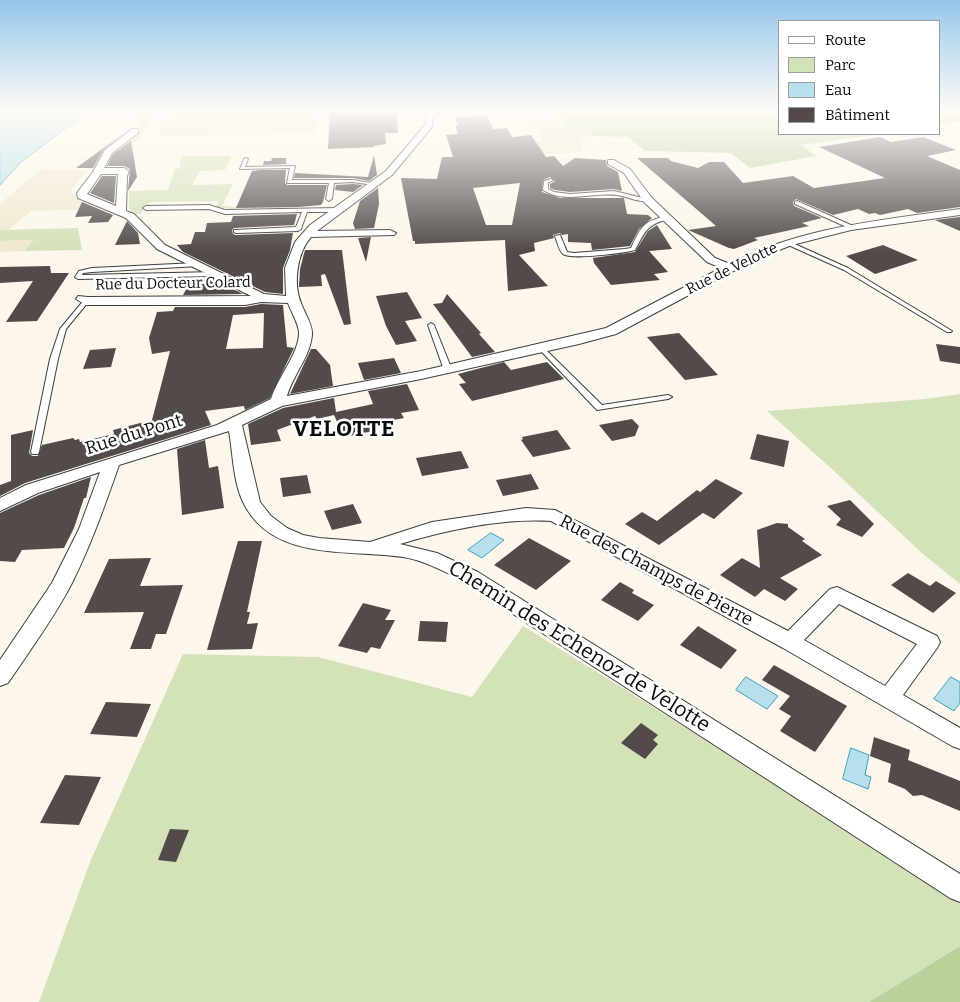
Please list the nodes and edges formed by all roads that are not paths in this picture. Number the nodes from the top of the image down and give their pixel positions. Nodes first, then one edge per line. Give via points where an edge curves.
1 (105, 157) edge
2 (403, 157) edge
3 (246, 159) dead end
4 (611, 162) dead end
5 (97, 171) junction
6 (551, 180) dead end
7 (332, 181) junction
8 (374, 184) junction
9 (329, 199) dead end
10 (648, 200) junction
11 (797, 203) dead end
12 (146, 208) dead end
13 (305, 210) junction
14 (338, 210) junction
15 (121, 211) junction
16 (960, 212) edge
17 (666, 218) junction
18 (851, 227) junction
19 (236, 231) dead end
20 (390, 233) dead end
21 (307, 234) junction
22 (558, 236) dead end
23 (788, 243) junction
24 (197, 265) junction
25 (730, 268) junction
26 (216, 274) junction
27 (261, 298) junction
28 (84, 300) joint
29 (293, 300) junction
30 (431, 325) dead end
31 (949, 331) dead end
32 (542, 349) junction
33 (448, 370) junction
34 (668, 397) dead end
35 (278, 402) junction
36 (234, 424) junction
37 (35, 452) dead end
38 (112, 462) junction
39 (0, 505) edge
40 (372, 547) junction
41 (790, 642) junction
42 (0, 677) edge
43 (888, 697) junction
44 (960, 739) edge
45 (960, 889) edge

1 - 5 street, Rue du Docteur Colard
2 - 8 street
3 - 7 lane via 242,168 293,167 289,182
4 - 10 street via 627,171
5 - 15 street via 124,170
5 - 15 street, Rue du Docteur Colard via 82,196
6 - 10 lane via 546,182 545,190 557,195 614,193
7 - 8 lane
7 - 9 lane
8 - 14 street
10 - 17 street
11 - 18 lane
12 - 13 lane via 209,207 225,212
13 - 14 lane
13 - 19 lane via 298,229
14 - 21 street
15 - 24 street, Rue du Docteur Colard via 161,247
16 - 18 street, Rue de Velotte
17 - 22 lane via 645,225 633,249 625,251 565,253
17 - 25 street via 711,260
18 - 23 street, Rue de Velotte
20 - 21 street
21 - 29 street via 291,268
23 - 25 street, Rue de Velotte
23 - 31 lane via 846,269
24 - 26 street, Rue du Docteur Colard
24 - 26 lane via 92,270 81,272 78,278
25 - 32 street, Rue de Velotte via 611,331
26 - 27 street, Rue du Docteur Colard
27 - 28 street, Rue du Docteur Colard via 245,301
27 - 29 street, Rue du Docteur Colard
28 - 37 lane, Rue du Docteur Colard via 63,329
29 - 35 street via 306,332 304,345
30 - 33 lane
32 - 33 street, Rue de Velotte
32 - 34 lane via 600,408
33 - 35 street, Rue de Velotte
35 - 36 street, Rue du Pont
36 - 38 street, Rue du Pont
36 - 40 street, Chemin des Echenoz de Velotte via 251,501 262,518 294,539 317,544
38 - 39 street, Rue du Pont via 32,489
38 - 42 street via 88,529 62,583
40 - 41 street, Rue des Champs de Pierre via 432,528 526,514 555,516
40 - 45 street, Chemin des Echenoz de Velotte via 442,561 471,577
41 - 43 street, Rue des Champs de Pierre
41 - 43 street via 837,594 930,642
43 - 44 street, Rue des Champs de Pierre

